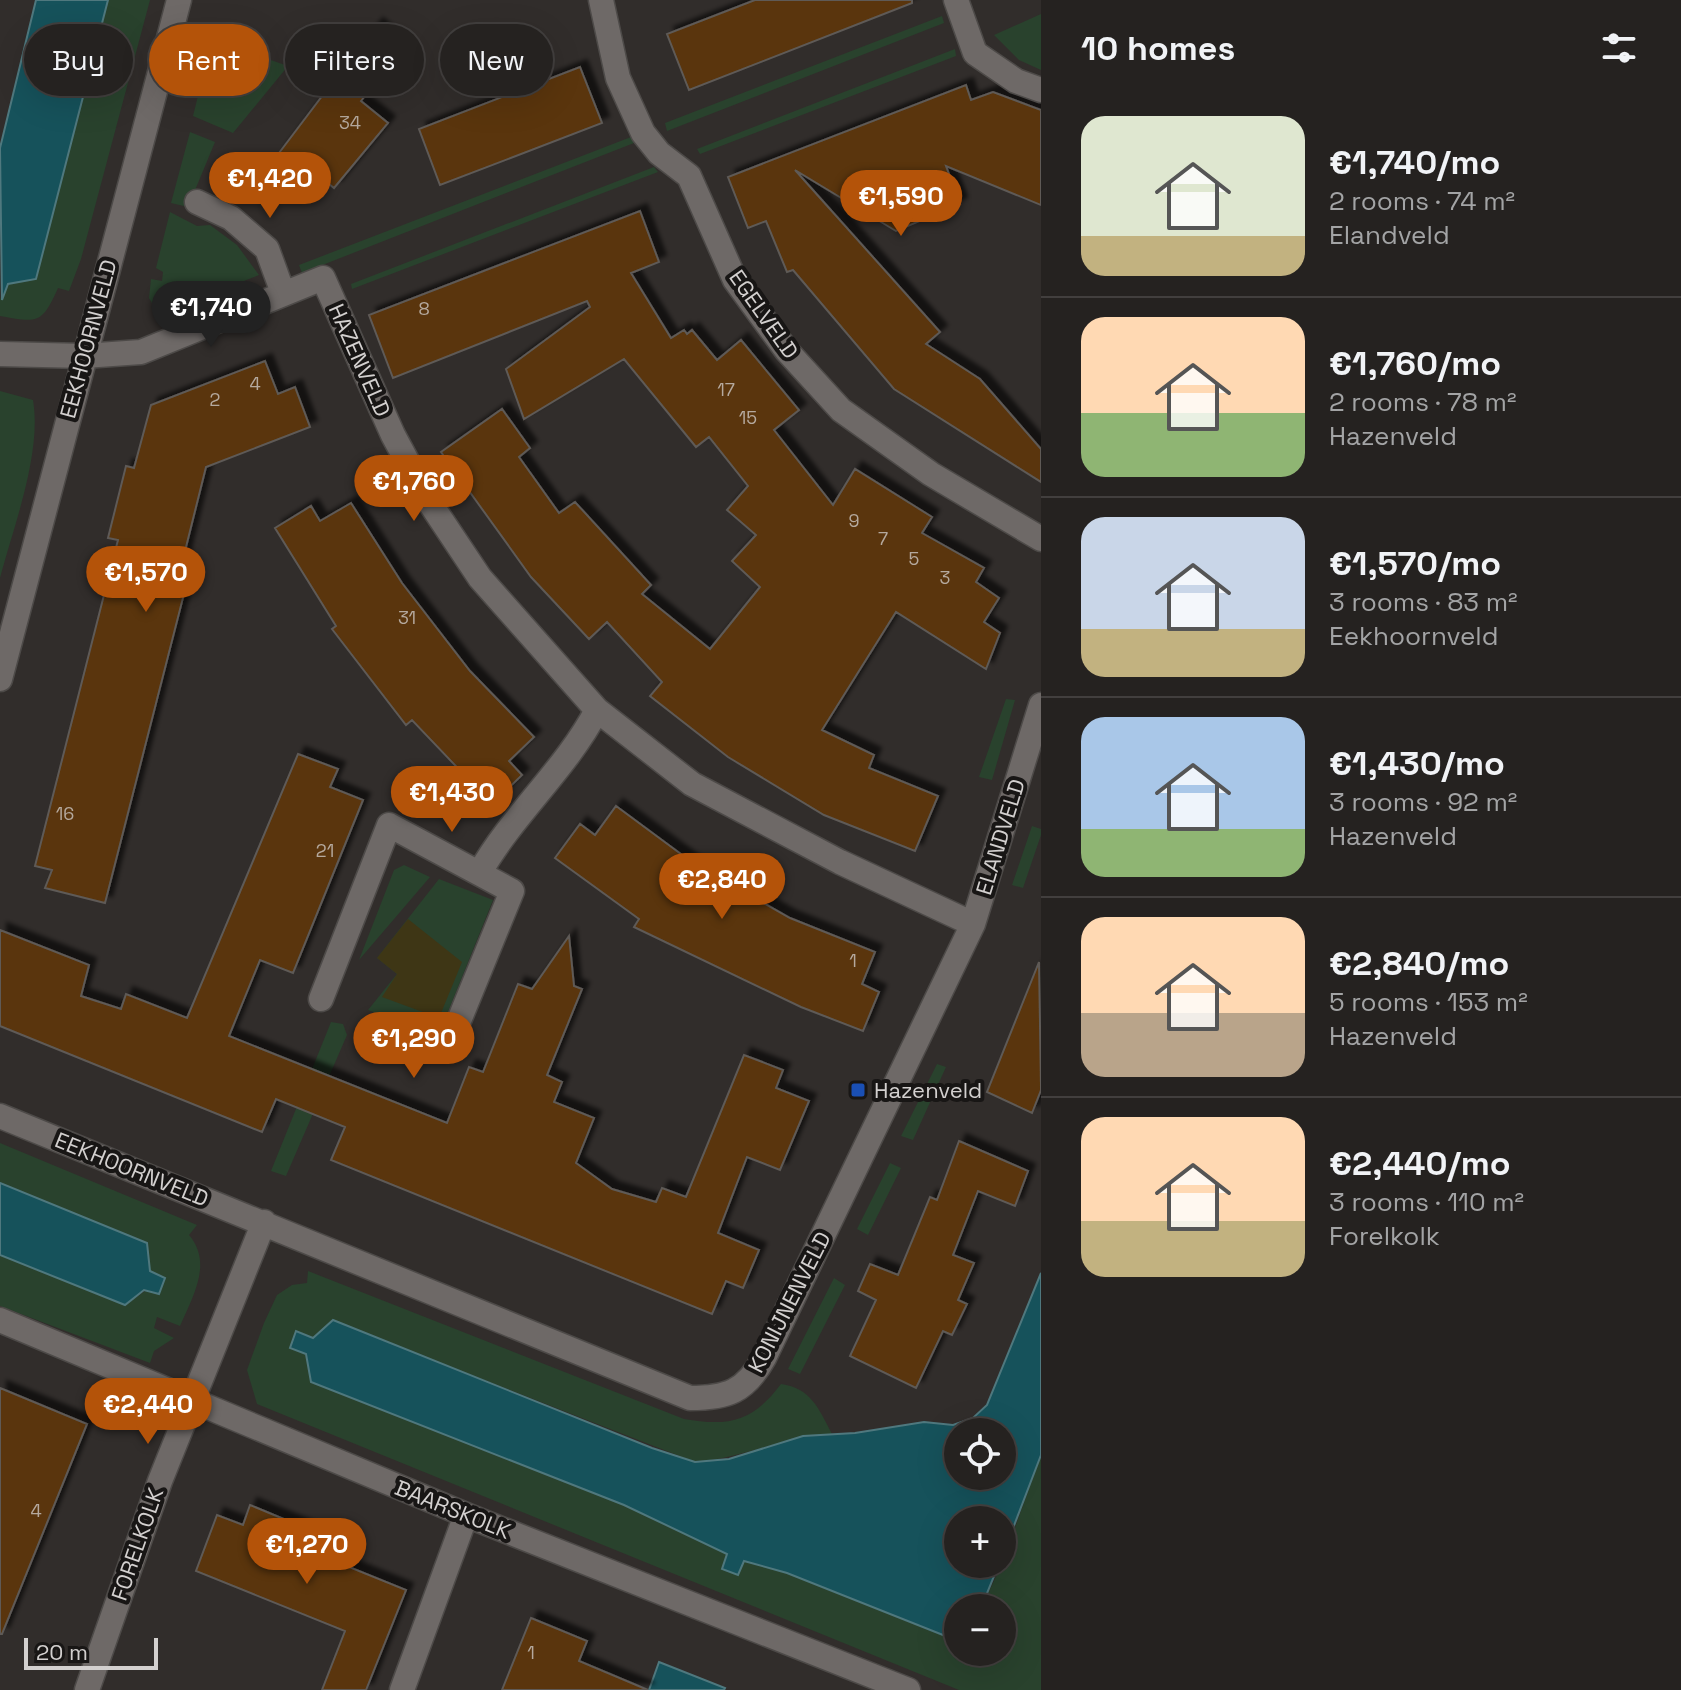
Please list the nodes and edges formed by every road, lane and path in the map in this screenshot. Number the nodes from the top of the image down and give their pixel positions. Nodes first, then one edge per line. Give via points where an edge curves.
1 (179, 0) edge
2 (601, 0) edge
3 (956, 0) edge
4 (1041, 90) edge
5 (197, 202) dead end
6 (283, 293) junction
7 (0, 354) edge
8 (84, 356) junction
9 (1041, 539) edge
10 (0, 679) edge
11 (1041, 705) edge
12 (597, 710) junction
13 (480, 872) junction
14 (973, 924) junction
15 (321, 999) dead end
16 (447, 1050) dead end
17 (0, 1116) edge
18 (264, 1222) junction
19 (0, 1320) edge
20 (192, 1402) junction
21 (466, 1515) junction
22 (87, 1690) edge
23 (402, 1690) edge
24 (908, 1690) edge

1 - 8 street, EEKHOORNVELD
2 - 9 street, EGELVELD via 618,78 643,133 689,176 735,280 787,351 841,410 931,474
3 - 4 street via 975,53 1016,81
5 - 6 street via 231,218 267,249
6 - 8 street via 141,352
6 - 12 street, HAZENVELD via 323,278 428,500 480,578
7 - 8 street
8 - 10 street, EEKHOORNVELD
11 - 14 street, ELANDVELD
12 - 13 street via 584,735 502,834
12 - 14 street, HAZENVELD via 692,784
13 - 15 street via 389,825
13 - 16 street via 512,891
14 - 18 street, KONIJNENVELD via 764,1358 755,1375 723,1397 690,1398
17 - 18 street, EEKHOORNVELD
18 - 20 street, FORELKOLK
19 - 20 street, BAARSKOLK
20 - 21 street, BAARSKOLK
20 - 22 street, FORELKOLK
21 - 23 street
21 - 24 street, BAARSKOLK

